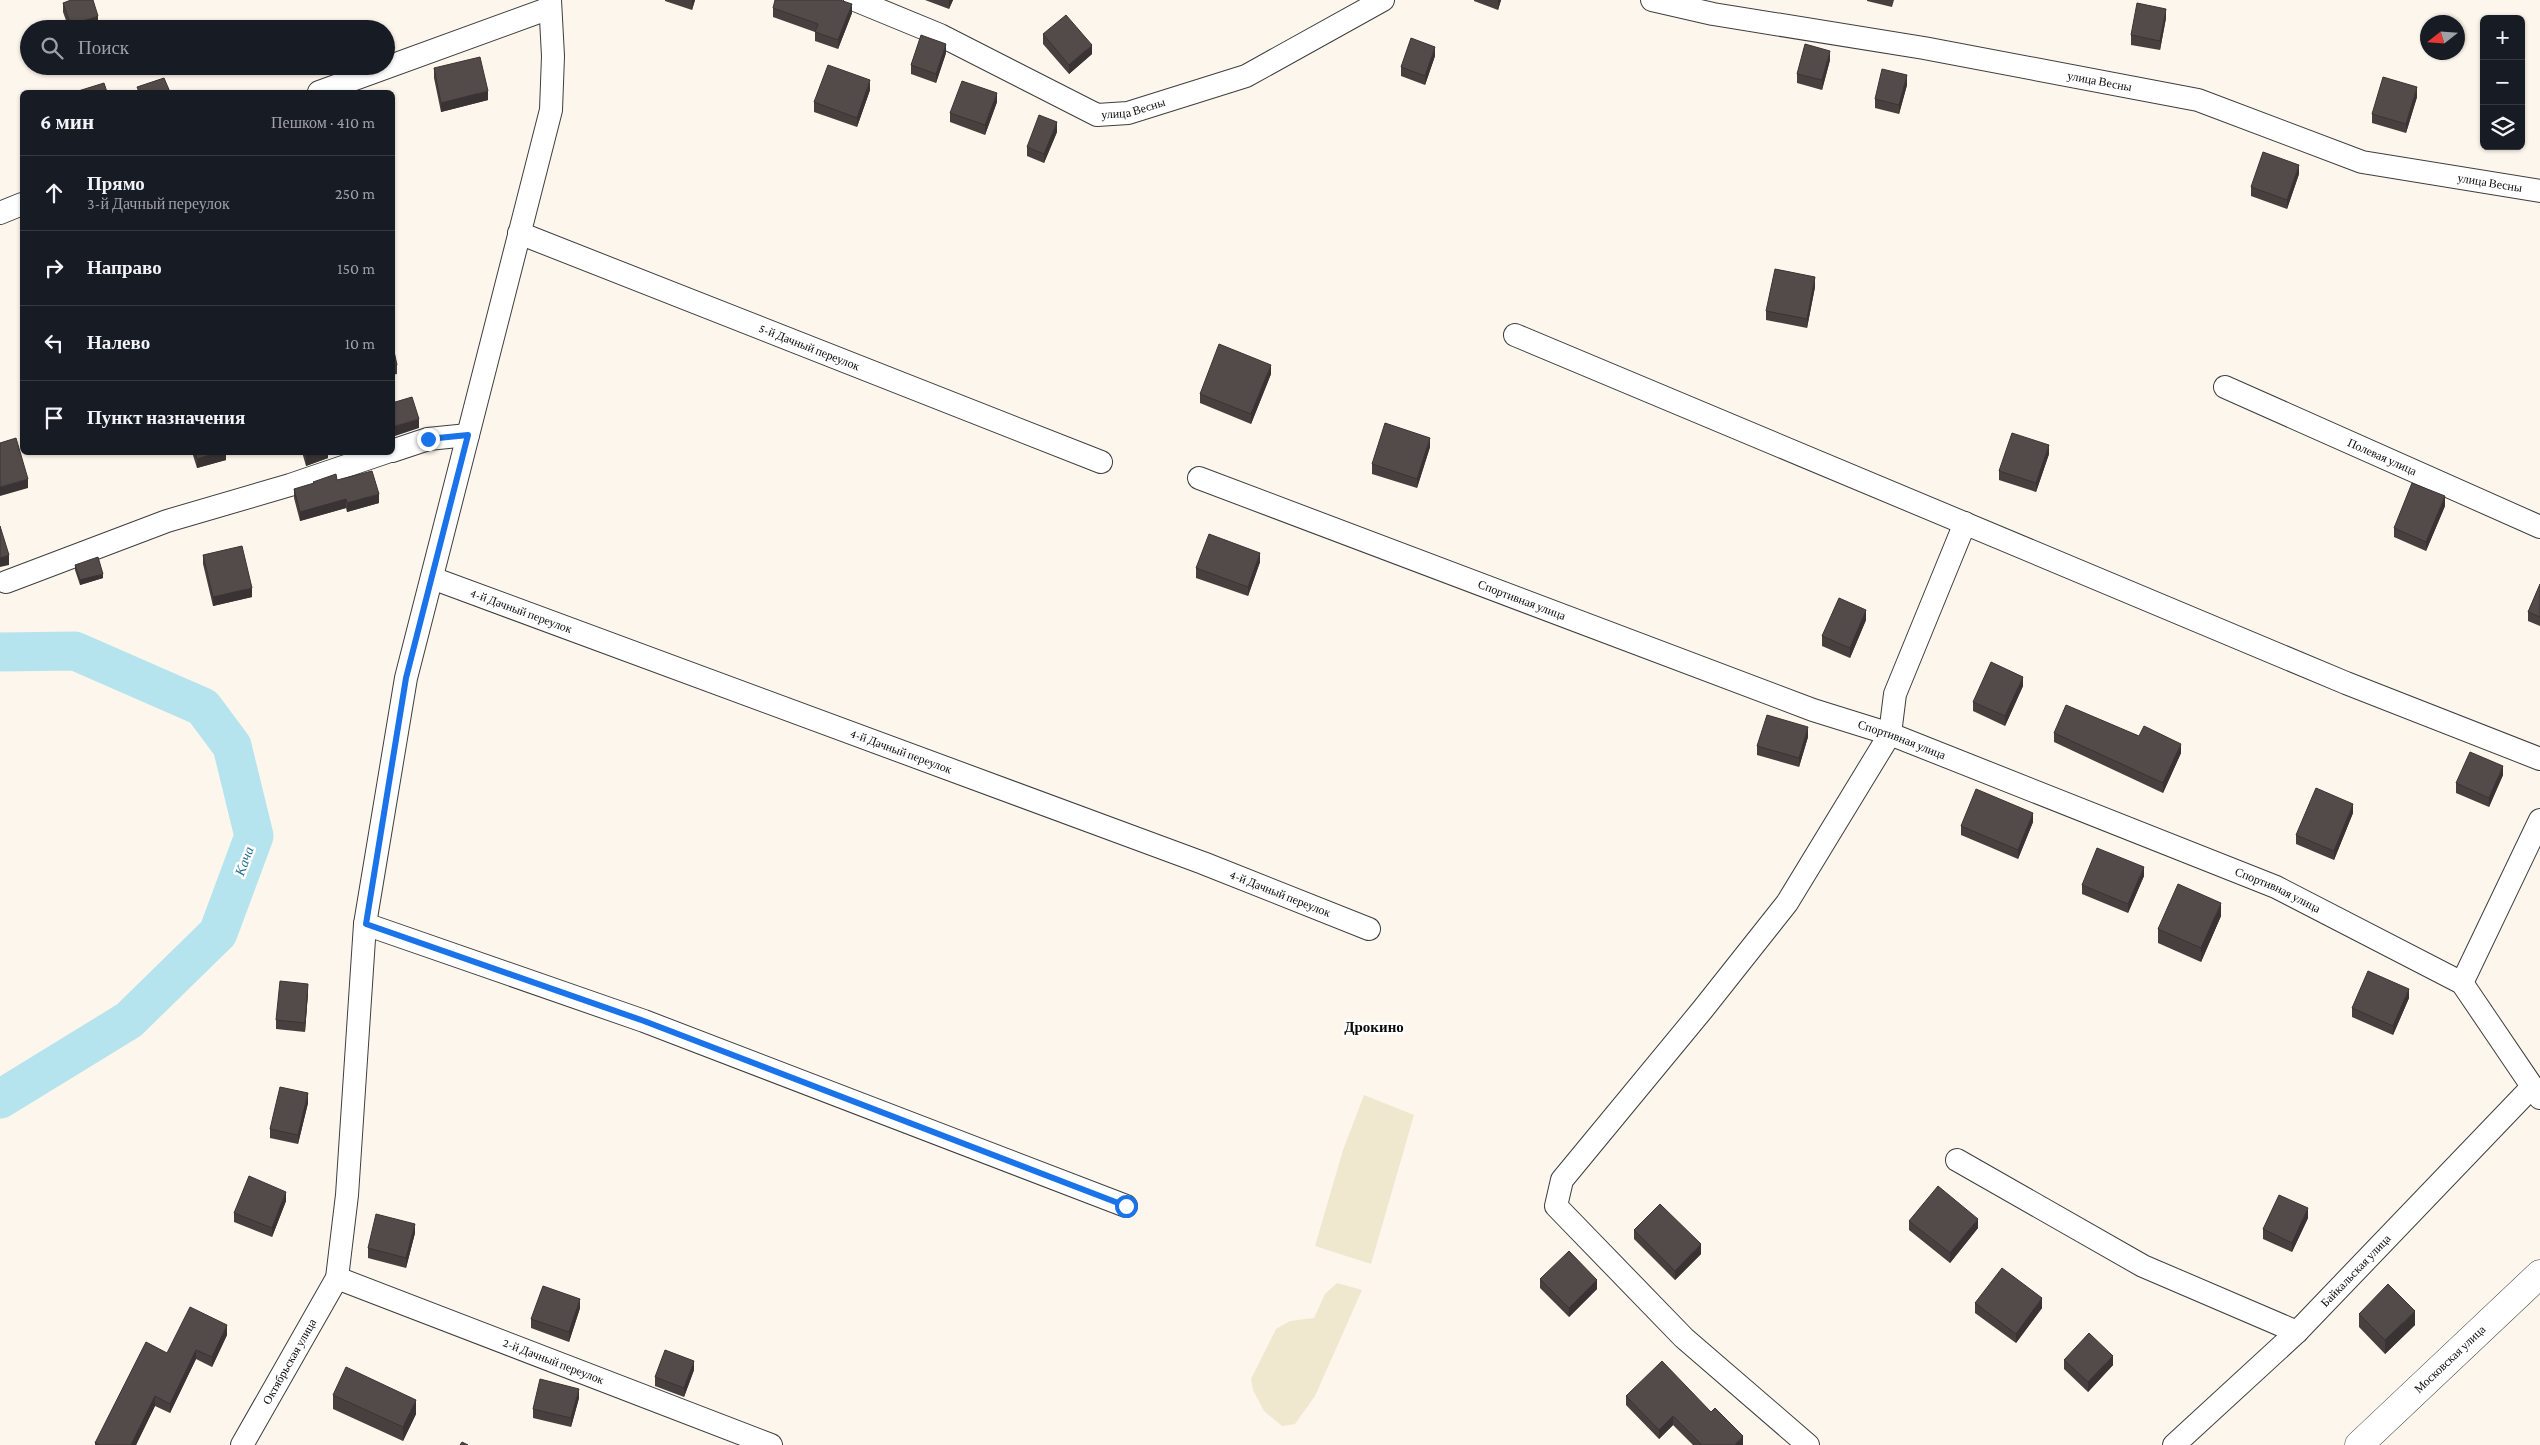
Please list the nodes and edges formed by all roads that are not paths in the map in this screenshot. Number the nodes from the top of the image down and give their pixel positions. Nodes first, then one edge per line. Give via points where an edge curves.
1 (855, 0) edge
2 (1383, 0) edge
3 (1652, 0) edge
4 (550, 4) edge
5 (395, 63) edge
6 (364, 75) edge
7 (324, 90) edge
8 (2540, 191) edge
9 (20, 205) edge
10 (0, 213) edge
11 (519, 233) junction
12 (1515, 335) dead end
13 (2225, 387) dead end
14 (468, 435) junction
15 (395, 450) edge
16 (378, 455) edge
17 (1101, 462) dead end
18 (1198, 478) dead end
19 (1964, 523) junction
20 (2540, 527) edge
21 (432, 578) junction
22 (6, 582) dead end
23 (1890, 734) junction
24 (2540, 759) edge
25 (2540, 820) edge
26 (366, 924) junction
27 (1369, 929) dead end
28 (2462, 983) junction
29 (2536, 1093) edge
30 (1957, 1160) dead end
31 (1126, 1206) dead end
32 (2540, 1274) edge
33 (337, 1278) junction
34 (2297, 1332) junction
35 (242, 1445) edge
36 (770, 1445) edge
37 (1808, 1445) edge
38 (2174, 1445) edge
39 (2360, 1445) edge

1 - 2 street, улица Весны via 940,35 1097,115 1128,113 1246,76
3 - 8 street, улица Весны via 1714,14 1924,48 2198,100 2362,162
4 - 5 street
4 - 11 street via 553,56 551,110
6 - 7 street
9 - 10 street
11 - 14 street
11 - 17 street, 5-й Дачный переулок
12 - 19 street
13 - 20 street, Полевая улица
14 - 15 street via 428,439
14 - 21 street
16 - 22 street via 168,521
18 - 23 street, Спортивная улица via 1813,710
19 - 23 street via 1894,694
19 - 24 street via 2346,683
21 - 26 street via 406,678
21 - 27 street, 4-й Дачный переулок via 1194,860
23 - 28 street, Спортивная улица via 2276,887
23 - 37 street via 1787,903 1562,1180 1556,1206 1684,1338
25 - 28 street
26 - 31 street via 644,1021
26 - 33 street via 347,1195
28 - 29 street, Спортивная улица
29 - 34 street, Байкальская улица
30 - 34 street via 2143,1266
32 - 39 street, Московская улица
33 - 35 street, Октябрьская улица
33 - 36 street, 2-й Дачный переулок
34 - 38 street, Байкальская улица

